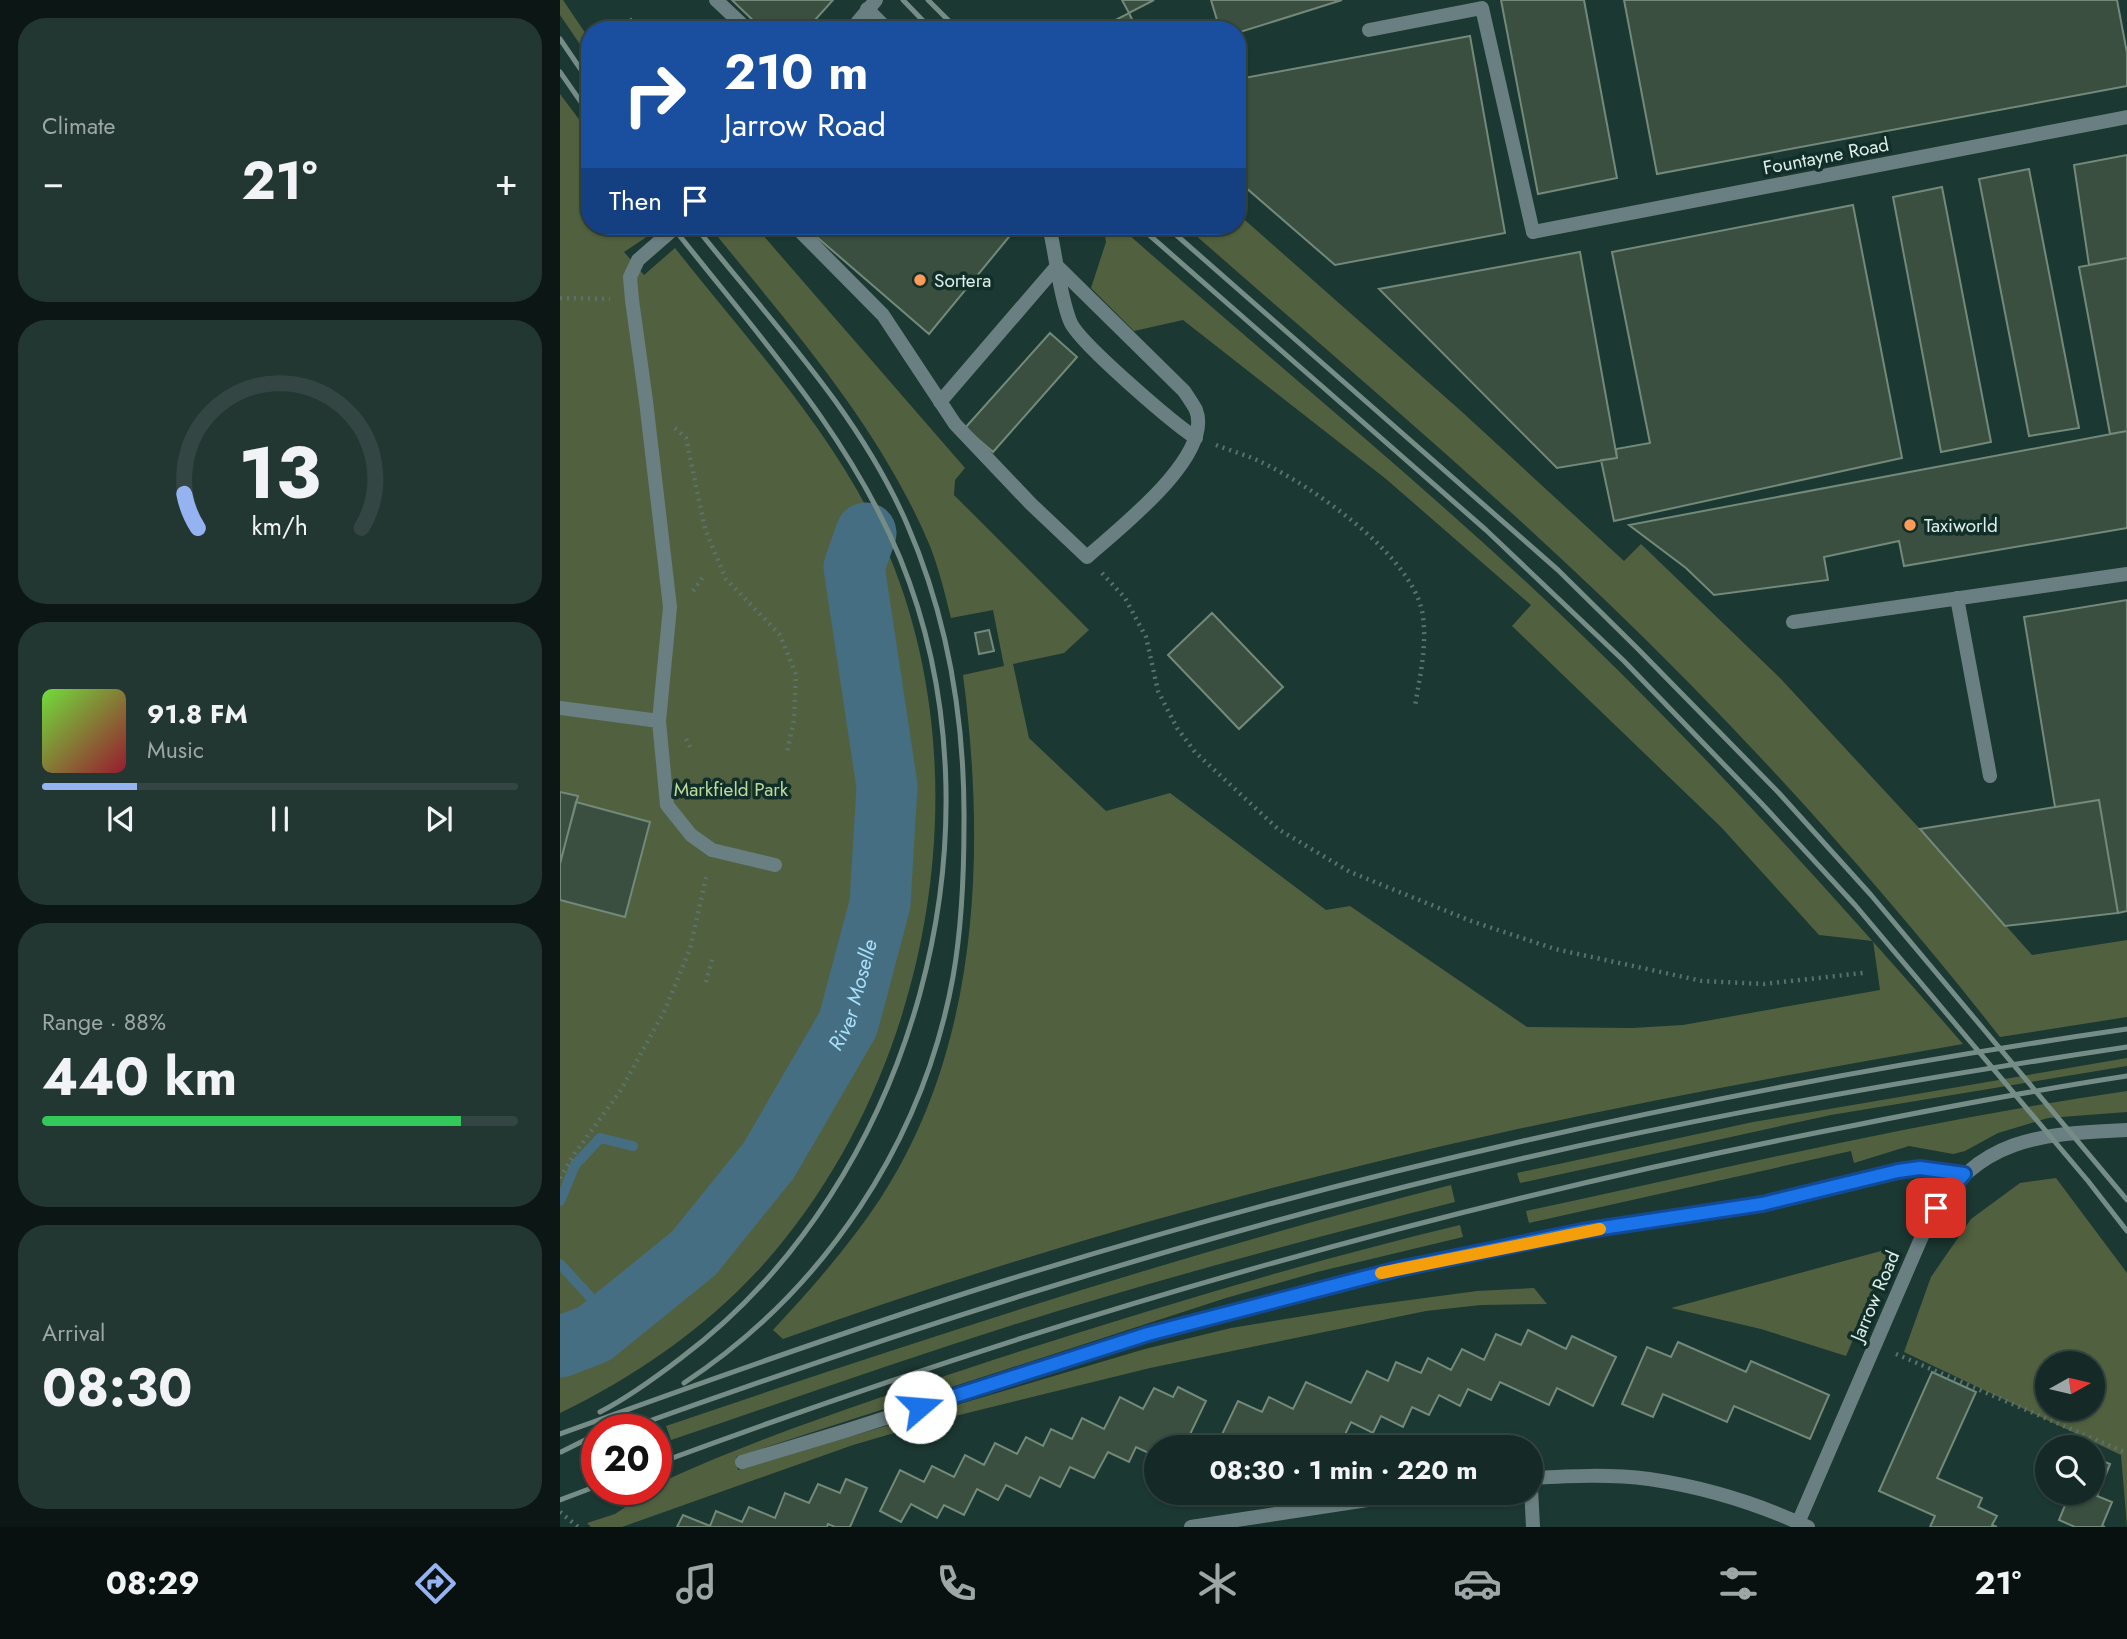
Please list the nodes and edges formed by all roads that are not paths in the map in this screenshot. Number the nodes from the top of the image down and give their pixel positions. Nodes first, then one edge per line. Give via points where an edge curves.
1 (716, 0) edge
2 (872, 5) edge
3 (738, 21) edge
4 (859, 21) edge
5 (882, 21) edge
6 (1369, 30) dead end
7 (2127, 117) edge
8 (667, 235) edge
9 (804, 235) edge
10 (1051, 235) edge
11 (1057, 266) junction
12 (940, 401) junction
13 (1196, 438) junction
14 (2127, 574) edge
15 (1957, 598) junction
16 (1793, 622) dead end
17 (560, 708) edge
18 (659, 721) junction
19 (1990, 776) dead end
20 (775, 866) dead end
21 (2127, 1130) edge
22 (1964, 1174) junction
23 (742, 1462) dead end
24 (1543, 1478) edge
25 (1335, 1505) edge
26 (1532, 1505) edge
27 (1803, 1525) edge
28 (1191, 1527) edge
29 (1533, 1527) edge

1 - 3 street
2 - 4 street
2 - 5 street
6 - 7 street, Fountayne Road via 1482,9 1533,232
8 - 18 street via 638,260 630,277 670,607
9 - 12 street via 883,315
10 - 11 street
11 - 12 street
11 - 13 street via 1184,391 1197,412
11 - 13 street via 1070,323 1178,427
12 - 13 street via 955,424 1087,557 1167,486
14 - 15 street
15 - 16 street
15 - 19 street
17 - 18 street
18 - 20 street via 667,805 691,835 712,850
21 - 22 street, Jarrow Road via 2016,1143
22 - 23 street via 1920,1168 1898,1171 1762,1204 1582,1231 1398,1269 1148,1334
22 - 27 street, Jarrow Road via 1929,1220
24 - 27 street via 1649,1479 1744,1502
25 - 28 street
26 - 29 street

